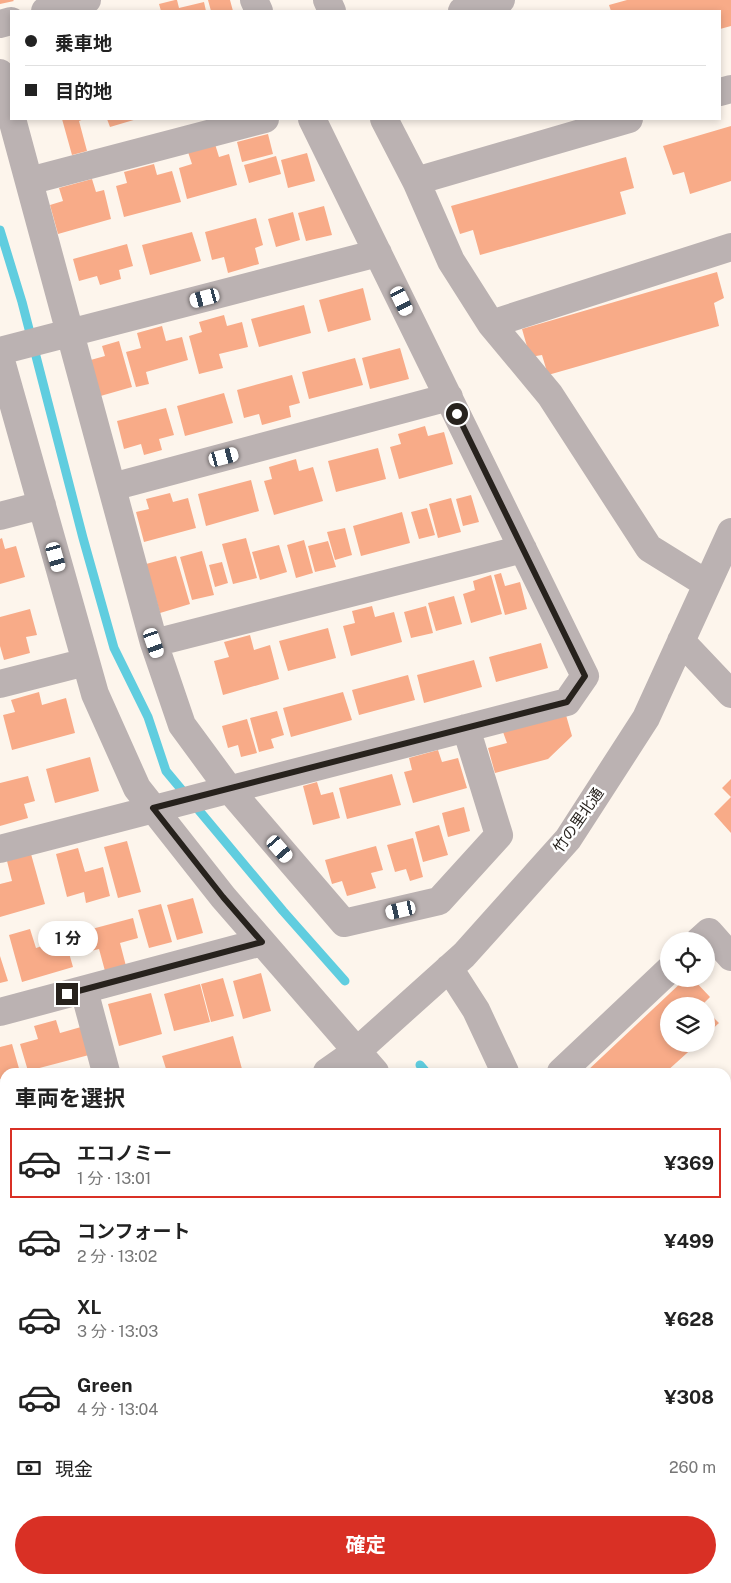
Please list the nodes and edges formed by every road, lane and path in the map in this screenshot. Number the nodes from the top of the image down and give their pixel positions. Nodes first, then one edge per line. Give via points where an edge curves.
1 (87, 0) edge
2 (501, 0) edge
3 (49, 10) edge
4 (466, 10) edge
5 (0, 73) edge
6 (10, 111) edge
7 (12, 120) edge
8 (262, 120) edge
9 (312, 120) edge
10 (385, 120) edge
11 (626, 120) edge
12 (29, 181) junction
13 (416, 181) junction
14 (731, 247) edge
15 (378, 253) junction
16 (491, 324) junction
17 (70, 332) junction
18 (0, 350) edge
19 (0, 357) edge
20 (449, 397) junction
21 (112, 487) junction
22 (42, 505) junction
23 (0, 516) edge
24 (731, 532) edge
25 (523, 549) junction
26 (707, 584) junction
27 (681, 641) junction
28 (154, 643) junction
29 (86, 662) junction
30 (0, 684) edge
31 (731, 694) edge
32 (466, 728) junction
33 (228, 789) junction
34 (153, 808) junction
35 (0, 848) edge
36 (715, 939) edge
37 (262, 942) junction
38 (731, 957) edge
39 (449, 968) junction
40 (660, 978) edge
41 (84, 990) junction
42 (0, 1012) edge
43 (357, 1051) junction
44 (105, 1068) edge
45 (333, 1068) edge
46 (372, 1068) edge
47 (503, 1068) edge
48 (565, 1068) edge

1 - 3 street
2 - 4 street
5 - 6 street
7 - 12 street
8 - 12 street
9 - 15 street
10 - 13 street
11 - 13 street
12 - 17 street
13 - 16 street via 451,261
14 - 16 street
15 - 17 street
15 - 20 street
16 - 26 street via 550,395 649,548
17 - 18 street
17 - 21 street
19 - 22 street
20 - 21 street
20 - 25 street
21 - 28 street
22 - 23 street
22 - 29 street
24 - 26 street, 竹の里北通
25 - 28 street
25 - 32 street via 585,676 567,702
26 - 27 street, 竹の里北通
27 - 31 street
27 - 39 street, 竹の里北通 via 646,718 568,839
28 - 33 street via 182,725
29 - 30 street
29 - 34 street via 95,694 137,788
32 - 33 street
32 - 33 street via 498,835 439,901 344,924
33 - 34 street
34 - 35 street
34 - 37 street
36 - 38 street
37 - 41 street
37 - 43 street
39 - 43 street, 竹の里北通
39 - 47 street via 476,1010
40 - 48 street
41 - 42 street
41 - 44 street
43 - 45 street, 竹の里北通
43 - 46 street

